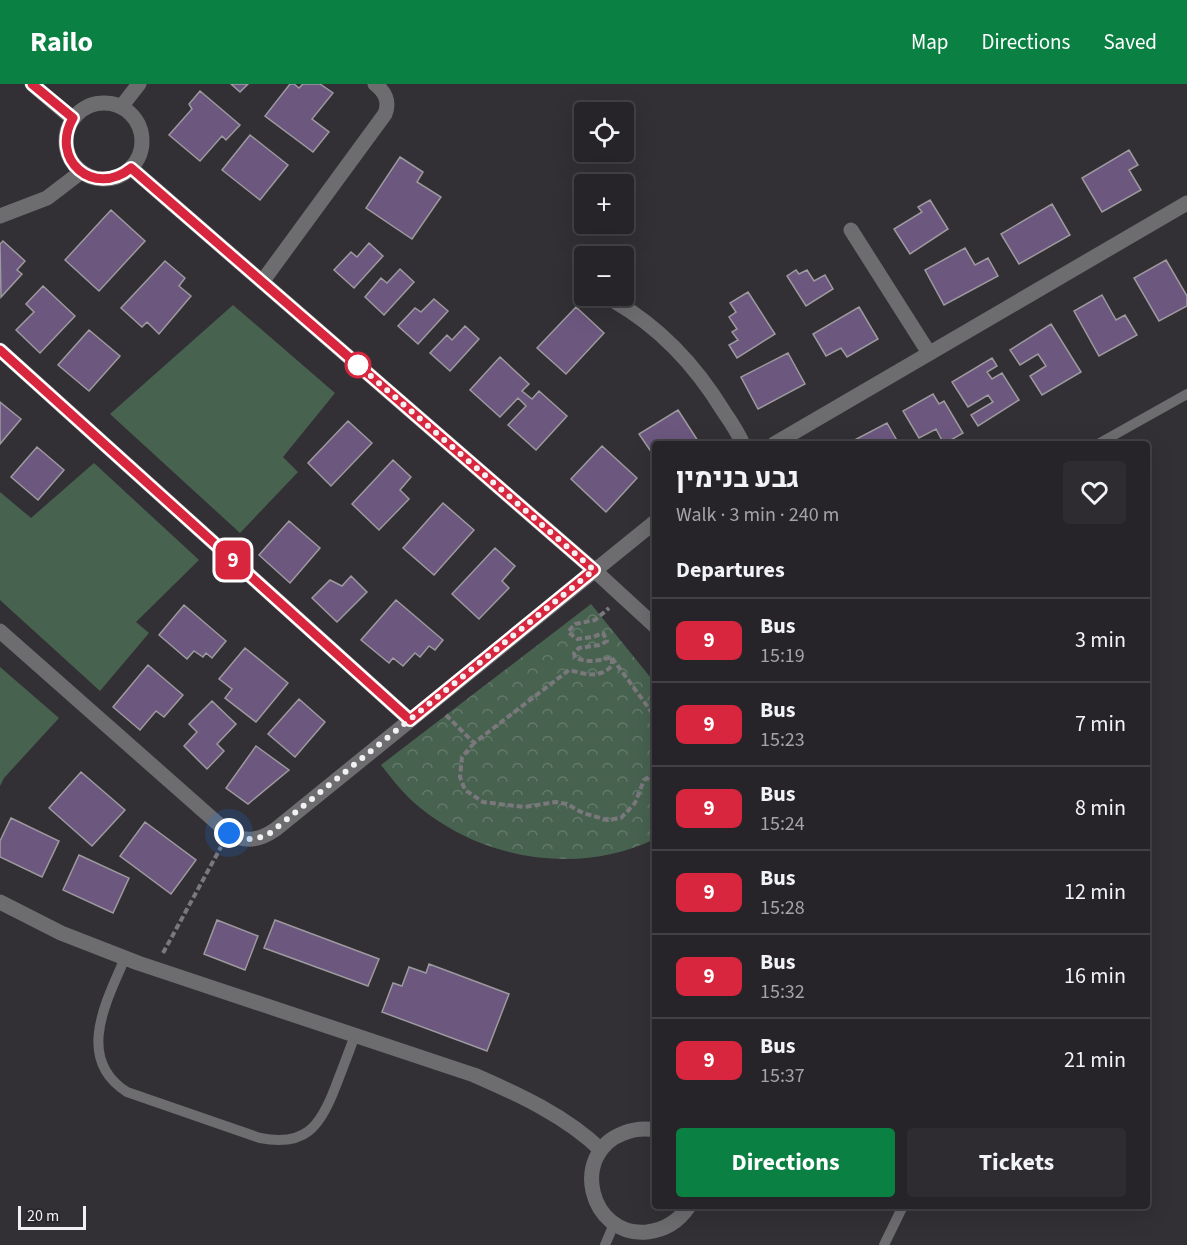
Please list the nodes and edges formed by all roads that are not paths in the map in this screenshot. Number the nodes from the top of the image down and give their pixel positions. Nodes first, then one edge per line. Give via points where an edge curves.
1 (32, 84) edge
2 (139, 84) edge
3 (375, 84) edge
4 (121, 107) junction
5 (73, 118) junction
6 (131, 168) junction
7 (81, 172) junction
8 (1187, 203) edge
9 (0, 216) edge
10 (851, 230) dead end
11 (262, 282) junction
12 (622, 306) edge
13 (0, 350) edge
14 (929, 353) junction
15 (1187, 394) edge
16 (741, 441) edge
17 (779, 441) edge
18 (1103, 441) edge
19 (652, 524) edge
20 (594, 570) junction
21 (652, 623) edge
22 (0, 631) edge
23 (410, 720) junction
24 (0, 902) edge
25 (125, 958) junction
26 (355, 1035) junction
27 (652, 1129) edge
28 (601, 1150) junction
29 (685, 1209) edge
30 (902, 1209) edge
31 (614, 1224) junction
32 (605, 1245) edge
33 (884, 1245) edge

1 - 5 street
2 - 4 street
3 - 11 street via 388,102 385,114
4 - 5 street via 98,104 81,110
4 - 6 street via 135,118 141,135 140,153
5 - 7 street via 66,147
6 - 7 street via 110,179
6 - 11 street
7 - 9 street via 47,198
8 - 14 street
10 - 14 street
11 - 20 street
12 - 16 street via 651,325 681,354 719,403
13 - 23 street
14 - 17 street
15 - 18 lane
19 - 20 street
20 - 21 street
20 - 23 street
22 - 23 street via 229,833 249,840 270,833
24 - 25 street via 61,933
25 - 26 street
25 - 26 lane via 104,1009 98,1036 100,1059 109,1078 134,1095 260,1138 293,1139 315,1127 326,1110
26 - 28 street via 499,1086 556,1116
27 - 28 street via 627,1131
28 - 31 street via 594,1164 592,1189 601,1211
29 - 31 street via 674,1222 652,1232 635,1232
30 - 33 lane
31 - 32 lane

